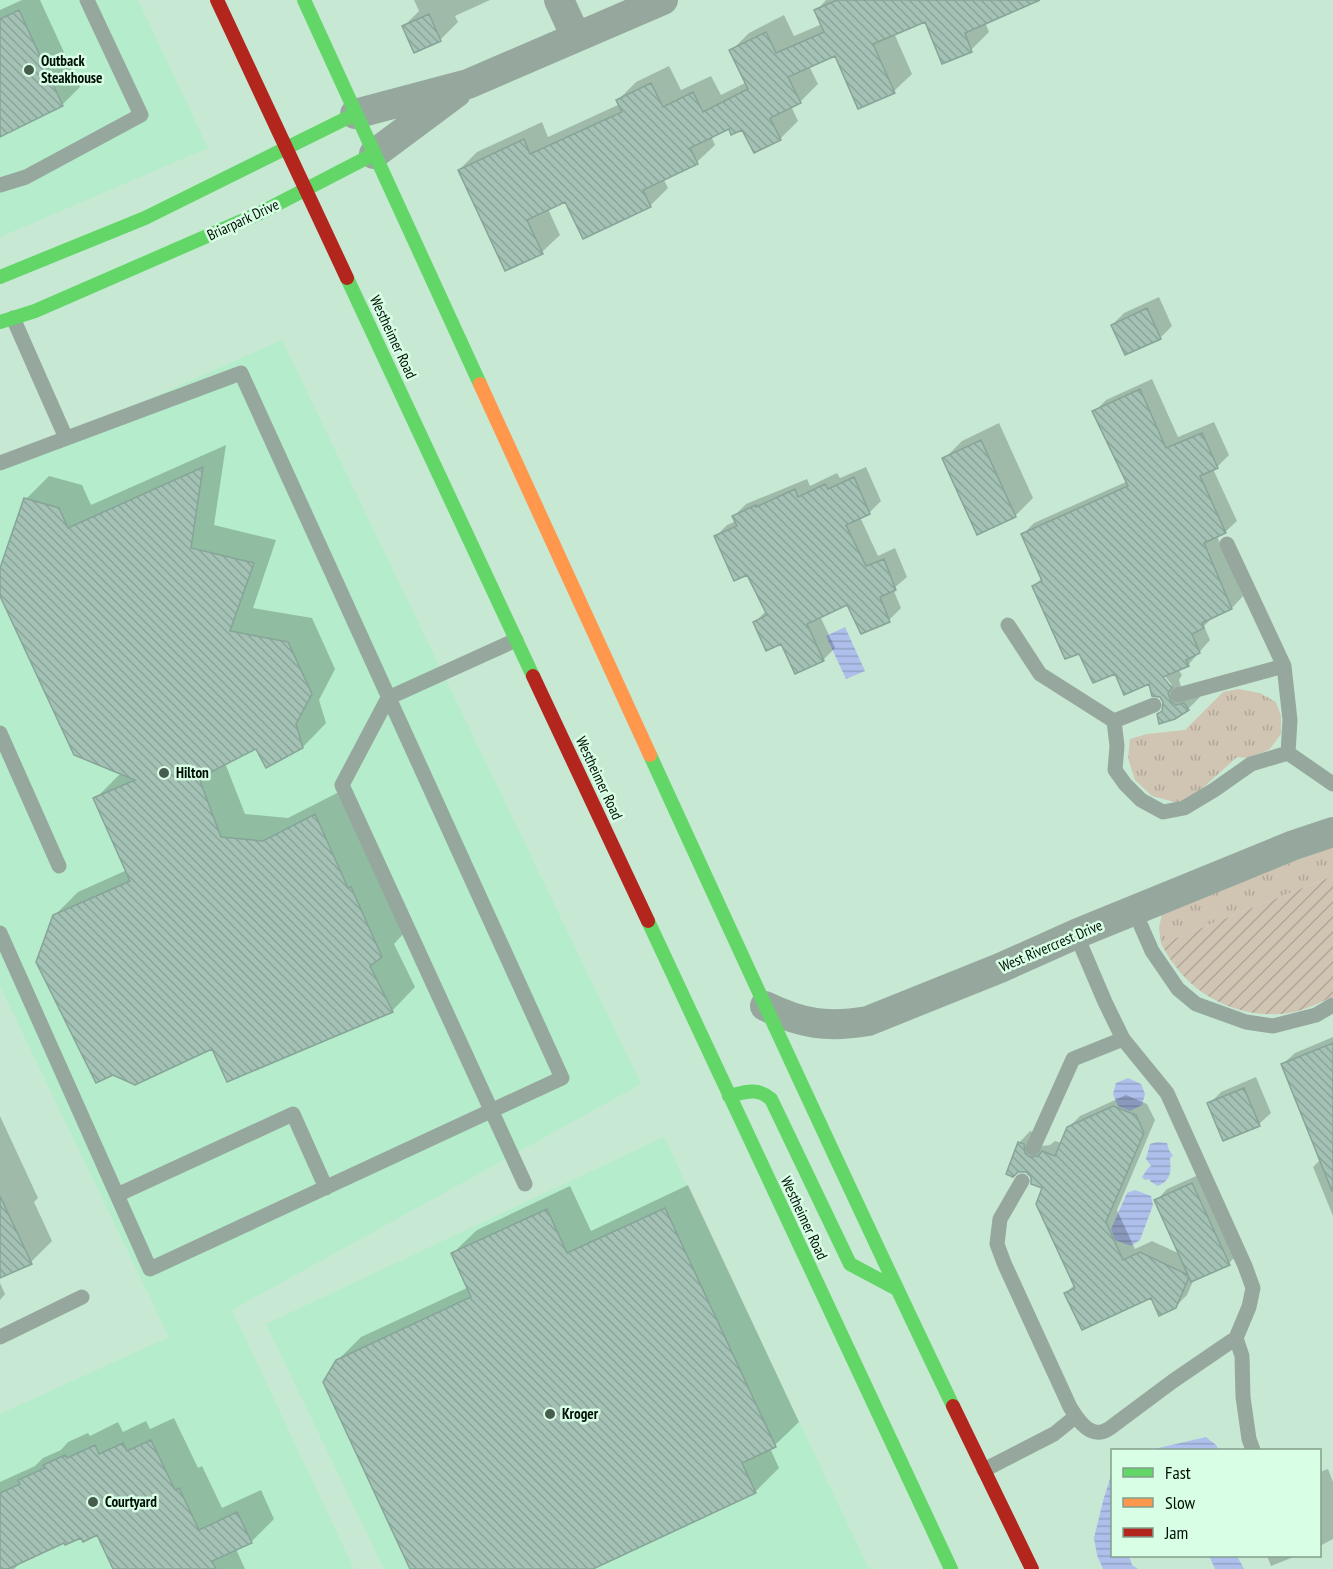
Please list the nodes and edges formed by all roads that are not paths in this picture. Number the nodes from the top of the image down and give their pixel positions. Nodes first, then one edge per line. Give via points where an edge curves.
1 (87, 0) edge
2 (217, 0) edge
3 (304, 0) edge
4 (560, 0) edge
5 (663, 0) edge
6 (576, 37) junction
7 (468, 84) junction
8 (356, 114) junction
9 (286, 147) junction
10 (374, 154) junction
11 (0, 185) edge
12 (306, 190) junction
13 (0, 277) edge
14 (6, 320) edge
15 (66, 438) junction
16 (0, 463) edge
17 (1227, 544) dead end
18 (1008, 625) dead end
19 (516, 640) junction
20 (1284, 666) junction
21 (1178, 695) dead end
22 (388, 698) junction
23 (1154, 705) dead end
24 (1114, 721) junction
25 (0, 733) edge
26 (1288, 753) junction
27 (1333, 784) edge
28 (1333, 831) edge
29 (59, 866) dead end
30 (1134, 910) junction
31 (0, 933) edge
32 (1076, 934) junction
33 (1333, 1005) edge
34 (765, 1006) junction
35 (1123, 1040) junction
36 (729, 1096) junction
37 (491, 1111) junction
38 (1033, 1148) dead end
39 (1022, 1181) dead end
40 (525, 1185) dead end
41 (326, 1188) junction
42 (117, 1195) junction
43 (897, 1289) junction
44 (82, 1297) dead end
45 (0, 1337) edge
46 (1236, 1338) junction
47 (1075, 1417) junction
48 (1253, 1449) edge
49 (984, 1470) junction
50 (951, 1569) edge
51 (1032, 1569) edge

1 - 11 lane via 141,115 26,177
2 - 9 main road, Westheimer Road
3 - 8 main road
4 - 6 street
5 - 6 street, Briarpark Drive
6 - 7 street, Briarpark Drive
7 - 8 street, Briarpark Drive
7 - 10 street, Briarpark Drive
8 - 9 main road, Briarpark Drive
8 - 10 main road
9 - 12 main road, Westheimer Road
9 - 13 main road, Briarpark Drive via 145,218
10 - 12 main road, Briarpark Drive
10 - 34 main road
12 - 14 main road, Briarpark Drive via 35,311
12 - 19 main road, Westheimer Road
14 - 15 lane
15 - 16 lane
15 - 22 lane via 241,373
17 - 20 lane
18 - 24 lane via 1040,674
19 - 22 lane
19 - 36 main road, Westheimer Road
20 - 21 lane
20 - 26 lane via 1290,720
22 - 37 lane via 342,785
22 - 37 lane via 562,1078
23 - 24 lane
24 - 26 lane via 1115,770 1141,800 1163,812 1184,808 1251,764
25 - 29 lane
26 - 27 lane
28 - 30 street, West Rivercrest Drive
30 - 32 street, West Rivercrest Drive
30 - 33 lane via 1152,951 1178,989 1196,1004 1246,1022 1273,1026 1316,1015
31 - 42 lane
32 - 34 street, West Rivercrest Drive via 868,1021 816,1024
32 - 35 lane
34 - 43 main road
35 - 38 lane via 1073,1059
35 - 46 lane via 1167,1093 1245,1266 1252,1288 1250,1307
36 - 43 main road via 756,1089 771,1099 850,1264
36 - 50 main road, Westheimer Road
37 - 40 lane
37 - 41 lane
39 - 47 lane via 1000,1219 997,1244
41 - 42 lane via 150,1269
41 - 42 lane via 294,1113
43 - 49 main road
44 - 45 lane
46 - 47 lane via 1102,1432 1093,1432
46 - 48 lane via 1242,1356 1242,1397
47 - 49 lane via 1054,1434
49 - 51 main road

